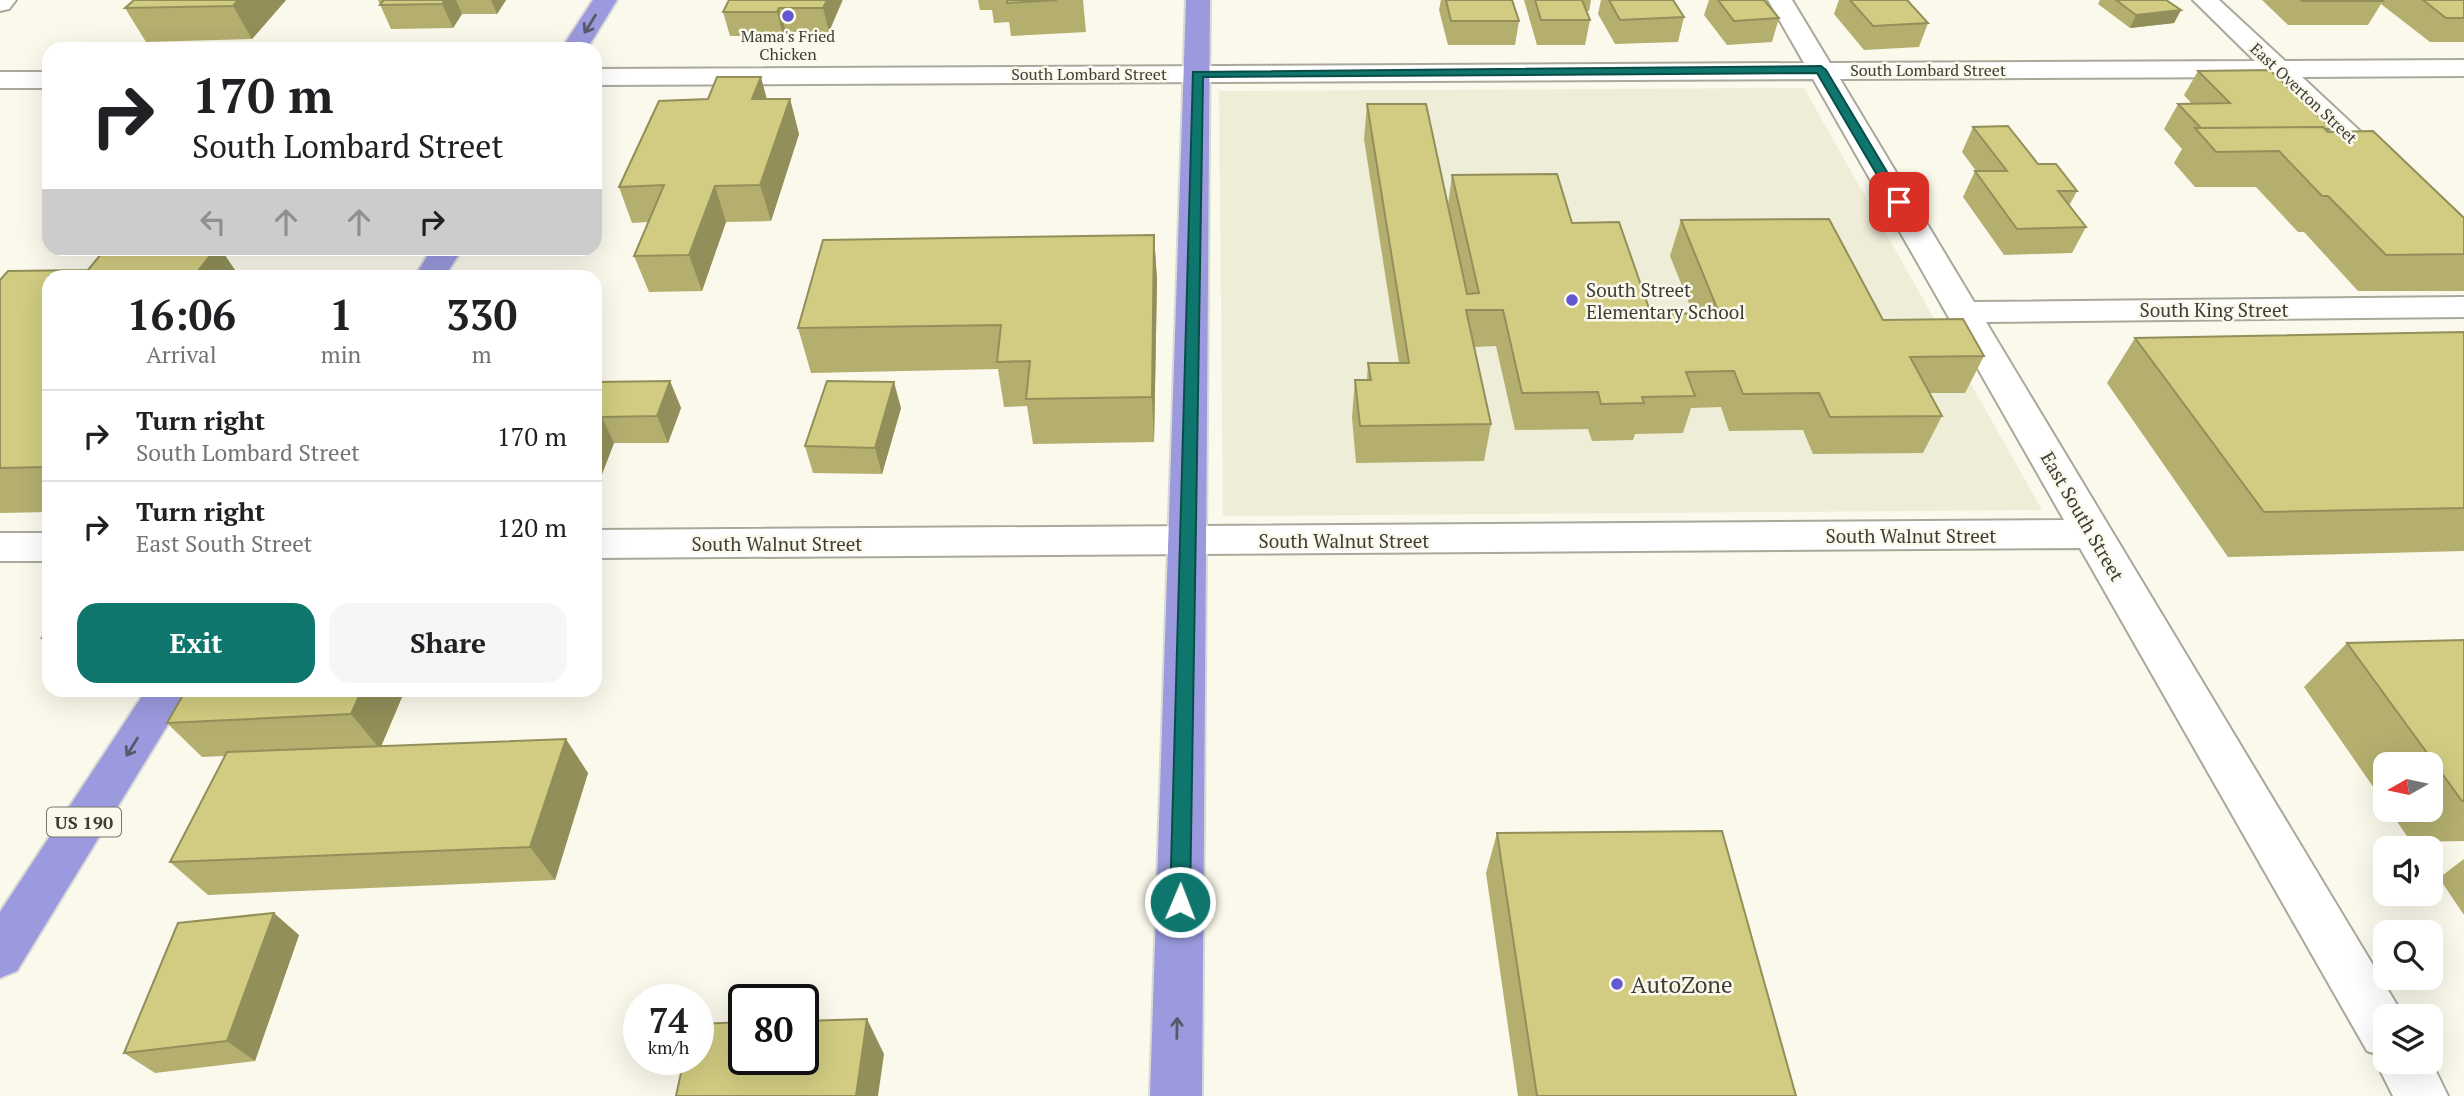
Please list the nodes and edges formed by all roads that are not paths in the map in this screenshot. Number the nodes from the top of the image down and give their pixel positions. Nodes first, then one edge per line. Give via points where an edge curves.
1 (5, 0) edge
2 (605, 0) edge
3 (1198, 0) edge
4 (1780, 0) edge
5 (2205, 0) edge
6 (0, 4) edge
7 (578, 42) edge
8 (2464, 68) edge
9 (2279, 69) junction
10 (1821, 70) junction
11 (1197, 74) junction
12 (602, 77) edge
13 (0, 80) edge
14 (42, 80) edge
15 (2406, 188) edge
16 (2464, 307) edge
17 (1965, 312) junction
18 (2094, 534) junction
19 (1187, 541) junction
20 (602, 544) edge
21 (0, 547) edge
22 (42, 547) edge
23 (164, 697) edge
24 (0, 955) edge
25 (2373, 1013) edge
26 (2409, 1074) edge
27 (1176, 1096) edge
28 (2422, 1096) edge

1 - 6 street
2 -> 7 highway
3 - 11 highway
4 - 10 street, East South Street
5 - 9 street, East Overton Street
8 - 9 street, South Lombard Street
9 - 10 street, South Lombard Street
9 - 15 street, East Overton Street
10 - 11 street, South Lombard Street
10 - 17 street, East South Street
11 - 12 street, South Lombard Street
11 - 19 highway
13 - 14 street
16 - 17 street, South King Street
17 - 18 street, East South Street
18 - 19 street, South Walnut Street
18 - 25 street, East South Street
19 - 20 street, South Walnut Street
27 -> 19 highway
21 - 22 street
23 -> 24 highway, US 190
26 - 28 street

